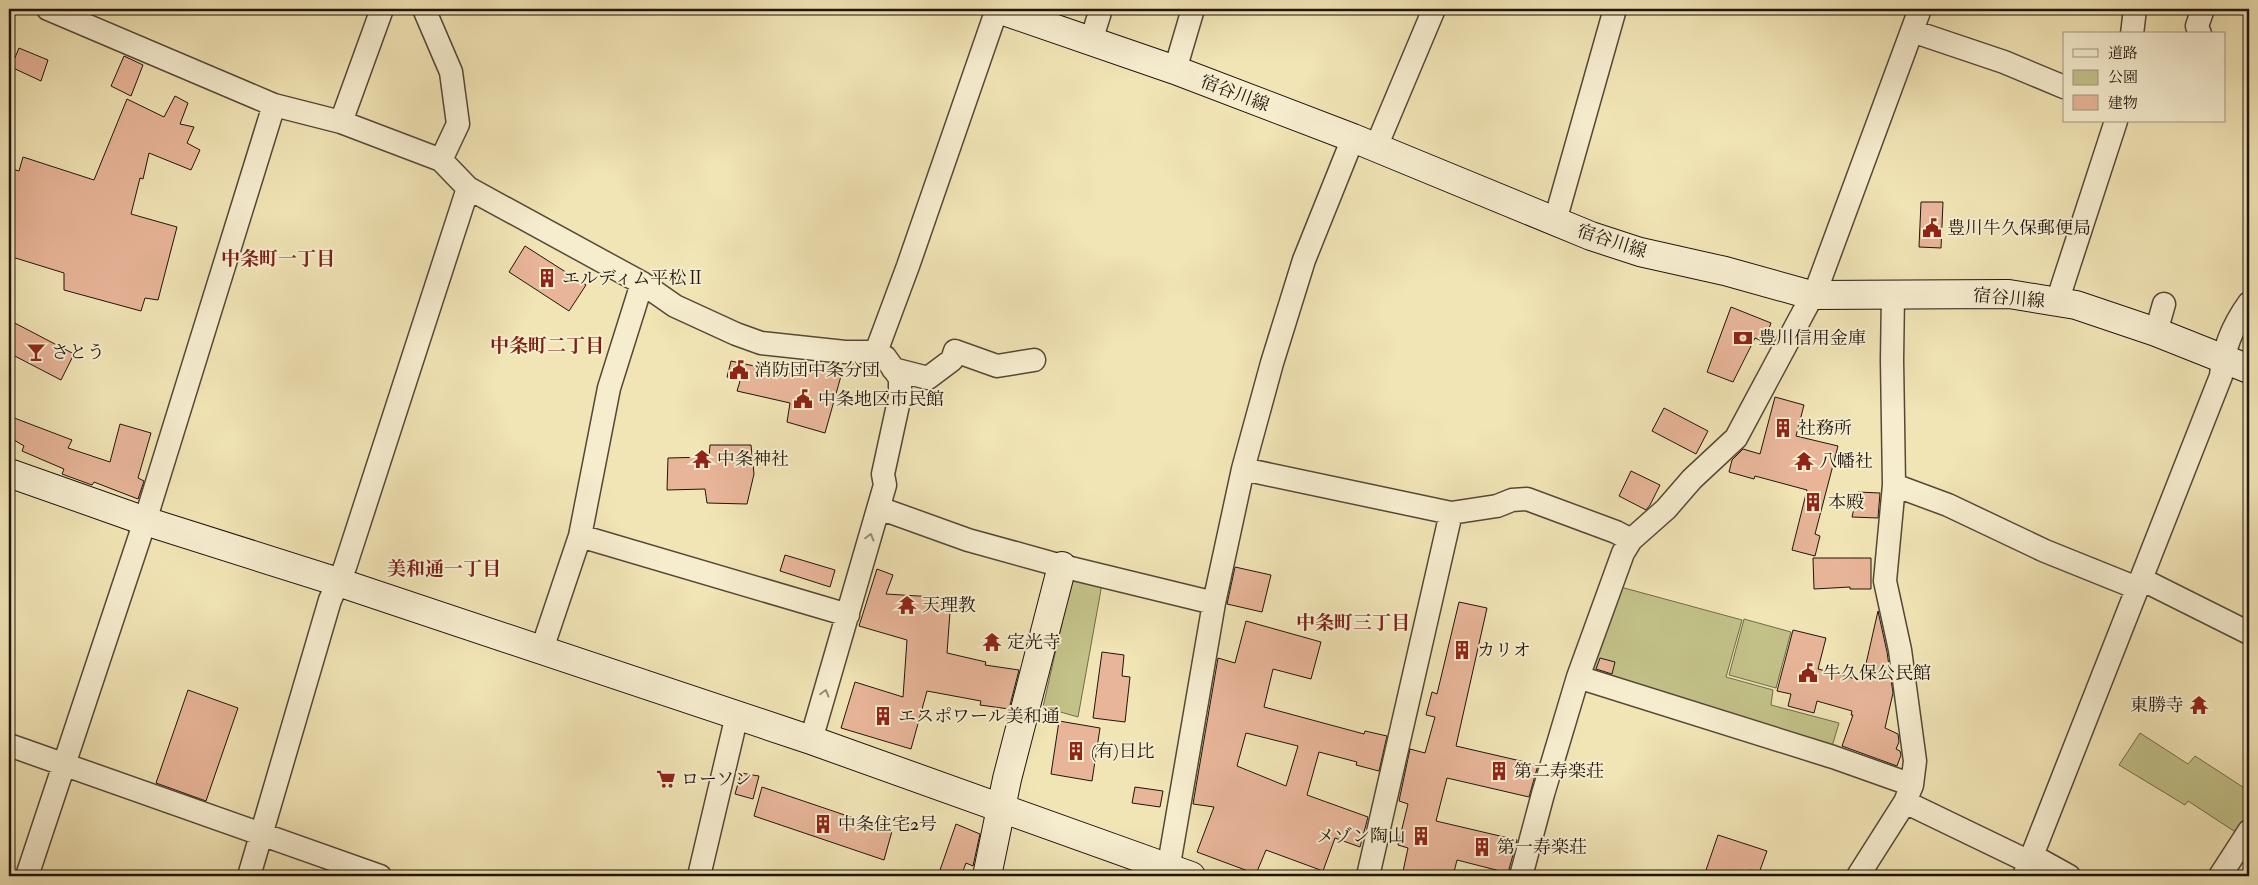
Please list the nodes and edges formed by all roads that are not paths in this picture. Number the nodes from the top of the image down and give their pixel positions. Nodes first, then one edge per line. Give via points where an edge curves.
1 (48, 9) edge
2 (382, 9) edge
3 (424, 9) edge
4 (997, 9) edge
5 (1101, 9) edge
6 (1193, 9) edge
7 (1434, 9) edge
8 (1615, 9) edge
9 (1920, 9) edge
10 (2135, 9) edge
11 (2204, 9) edge
12 (1912, 31) junction
13 (2132, 32) edge
14 (2199, 32) edge
15 (1091, 41) junction
16 (1174, 70) junction
17 (2063, 87) edge
18 (274, 105) junction
19 (341, 122) junction
20 (2116, 122) edge
21 (1365, 142) junction
22 (441, 160) junction
23 (468, 188) junction
24 (1555, 221) junction
25 (642, 283) junction
26 (1894, 294) junction
27 (1811, 295) junction
28 (2057, 302) junction
29 (2249, 303) edge
30 (2164, 304) dead end
31 (2156, 332) junction
32 (876, 352) junction
33 (2222, 358) junction
34 (1034, 360) dead end
35 (894, 369) junction
36 (2249, 369) edge
37 (1243, 469) junction
38 (9, 473) edge
39 (1894, 485) junction
40 (879, 508) junction
41 (1450, 513) junction
42 (145, 521) junction
43 (580, 536) junction
44 (1631, 540) junction
45 (1062, 566) junction
46 (338, 582) junction
47 (2139, 584) junction
48 (1214, 603) junction
49 (848, 615) junction
50 (2249, 633) edge
51 (542, 649) junction
52 (1578, 677) junction
53 (737, 716) junction
54 (811, 740) junction
55 (9, 745) edge
56 (63, 765) junction
57 (1909, 794) junction
58 (1001, 808) junction
59 (2249, 831) edge
60 (261, 834) junction
61 (2027, 868) edge
62 (1175, 874) edge
63 (27, 876) edge
64 (249, 876) edge
65 (380, 876) edge
66 (698, 876) edge
67 (987, 876) edge
68 (1368, 876) edge
69 (1522, 876) edge
70 (1858, 876) edge
71 (2069, 876) edge
72 (2220, 876) edge

1 - 18 street
2 - 19 street
3 - 22 street via 451,72 458,124
4 - 15 street, 宿谷川線
4 - 32 street
5 - 15 street
6 - 16 street
7 - 21 street
8 - 24 street
9 - 12 street
10 - 13 street
11 - 14 street via 2197,26
12 - 17 street via 2004,62
12 - 27 street via 1818,285
15 - 16 street, 宿谷川線
16 - 21 street, 宿谷川線
18 - 19 street
18 - 42 street
19 - 22 street
20 - 28 street
21 - 24 street, 宿谷川線
21 - 37 street via 1304,260
22 - 23 street
23 - 25 street
23 - 46 street
24 - 27 street, 宿谷川線 via 1640,252
25 - 32 street via 676,306 761,343
25 - 43 street via 609,388
26 - 27 street, 宿谷川線
26 - 28 street, 宿谷川線 via 2009,294
26 - 39 street
27 - 44 street via 1736,438
28 - 31 street, 宿谷川線 via 2076,305
29 - 33 street
30 - 31 street
31 - 33 street, 宿谷川線
32 - 35 street via 885,357
33 - 36 street, 宿谷川線
33 - 47 street via 2220,376
34 - 35 street via 997,366 956,351 952,360 928,378
35 - 40 street via 900,378 900,396
37 - 41 street
37 - 48 street
38 - 42 street
39 - 47 street via 1948,504 2045,551
39 - 57 street via 1884,581 1900,650 1911,725 1915,761
40 - 45 street via 968,540
49 -> 40 street
41 - 44 street via 1527,499
41 - 68 street
42 - 46 street
42 - 56 street
43 - 49 street
43 - 51 street
44 - 52 street
45 - 48 street
45 - 58 street
46 - 51 street
46 - 60 street
47 - 50 street
47 - 61 street
48 - 62 street
54 -> 49 street
51 - 53 street
52 - 57 street via 1833,757
52 - 69 street
53 - 54 street
53 - 66 street
54 - 58 street
55 - 56 street
56 - 60 street
56 - 63 street
57 - 61 street via 2019,857
57 - 70 street
58 - 62 street
58 - 67 street
59 - 72 street
60 - 64 street
60 - 65 street
61 - 71 street via 2042,861

